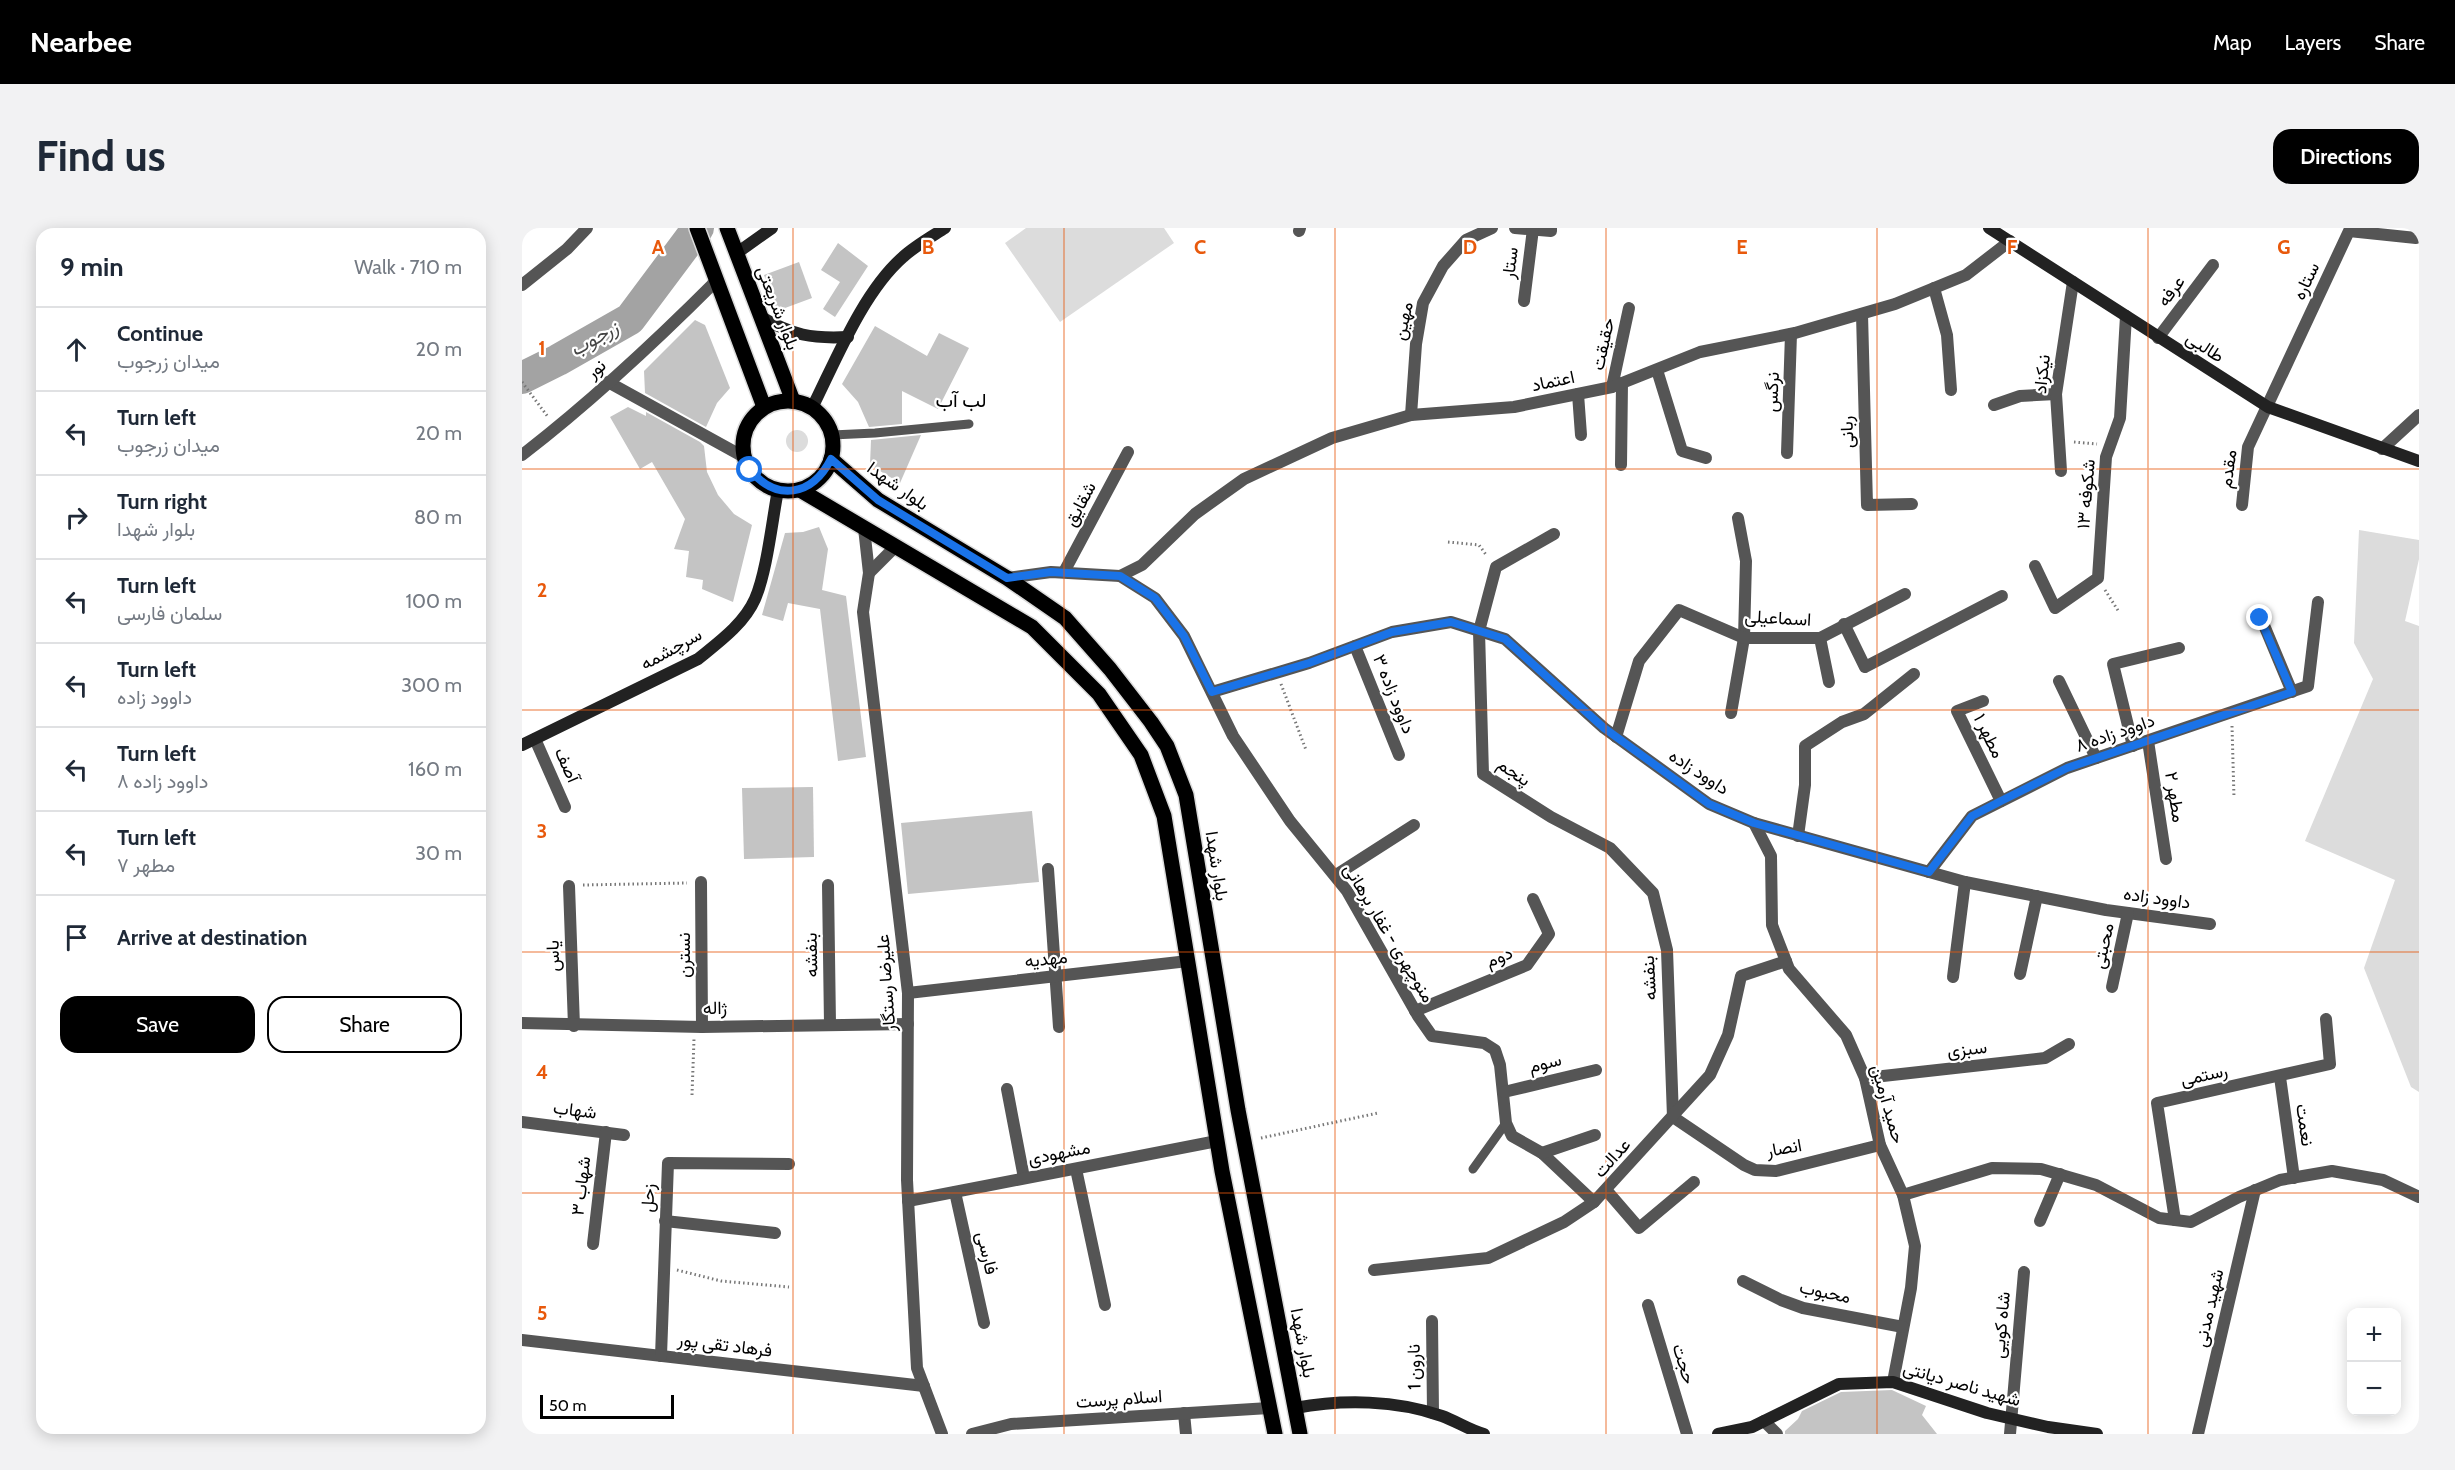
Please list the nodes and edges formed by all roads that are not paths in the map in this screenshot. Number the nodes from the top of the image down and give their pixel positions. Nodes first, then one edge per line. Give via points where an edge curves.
1 (587, 228) edge
2 (697, 228) edge
3 (772, 228) edge
4 (945, 228) edge
5 (1492, 228) edge
6 (1515, 228) edge
7 (1989, 228) edge
8 (1551, 229) edge
9 (1533, 230) junction
10 (2415, 238) dead end
11 (732, 241) edge
12 (2010, 242) junction
13 (2213, 265) dead end
14 (717, 281) junction
15 (2073, 282) junction
16 (522, 285) edge
17 (1934, 288) junction
18 (1524, 301) dead end
19 (1629, 308) dead end
20 (1862, 314) junction
21 (761, 316) junction
22 (2126, 316) junction
23 (1791, 334) junction
24 (848, 337) junction
25 (2158, 338) junction
26 (1657, 370) junction
27 (609, 382) junction
28 (1617, 385) junction
29 (1951, 390) dead end
30 (1578, 394) junction
31 (2056, 394) junction
32 (793, 401) junction
33 (1994, 405) dead end
34 (764, 407) junction
35 (2268, 407) junction
36 (812, 408) junction
37 (1411, 415) junction
38 (2419, 415) edge
39 (969, 424) dead end
40 (832, 435) junction
41 (1581, 435) dead end
42 (2382, 449) junction
43 (1128, 452) dead end
44 (1787, 453) dead end
45 (522, 455) edge
46 (744, 457) junction
47 (1706, 458) dead end
48 (831, 459) junction
49 (2419, 461) edge
50 (1621, 465) dead end
51 (2061, 471) dead end
52 (778, 490) junction
53 (800, 490) junction
54 (1912, 504) dead end
55 (2242, 504) dead end
56 (1738, 518) dead end
57 (864, 528) junction
58 (1554, 534) dead end
59 (896, 546) junction
60 (2035, 566) dead end
61 (1064, 572) junction
62 (869, 573) junction
63 (1120, 576) junction
64 (1007, 578) junction
65 (1905, 594) dead end
66 (2002, 596) dead end
67 (2318, 602) dead end
68 (2260, 618) dead end
69 (1844, 624) junction
70 (1479, 631) junction
71 (1744, 638) junction
72 (1820, 638) junction
73 (1355, 646) junction
74 (2179, 648) dead end
75 (1914, 674) dead end
76 (2058, 681) dead end
77 (1828, 682) dead end
78 (1212, 692) junction
79 (2292, 692) junction
80 (1983, 700) dead end
81 (1731, 713) dead end
82 (1616, 737) junction
83 (535, 739) junction
84 (2148, 741) junction
85 (522, 745) edge
86 (2133, 746) junction
87 (1399, 755) dead end
88 (2096, 758) junction
89 (2001, 801) junction
90 (566, 807) dead end
91 (1754, 823) junction
92 (1414, 825) dead end
93 (1798, 836) junction
94 (1615, 854) joint
95 (2166, 858) dead end
96 (1048, 869) dead end
97 (1929, 872) junction
98 (1336, 876) junction
99 (701, 882) road end
100 (1965, 882) junction
101 (828, 885) dead end
102 (569, 886) road end
103 (2037, 896) junction
104 (1533, 899) dead end
105 (2128, 913) junction
106 (2210, 924) dead end
107 (1212, 956) junction
108 (1188, 961) junction
109 (1786, 961) junction
110 (2020, 974) dead end
111 (1056, 976) junction
112 (1953, 977) dead end
113 (2112, 987) dead end
114 (908, 993) junction
115 (1415, 1011) junction
116 (2326, 1019) dead end
117 (522, 1023) edge
118 (830, 1024) junction
119 (908, 1024) junction
120 (574, 1026) junction
121 (698, 1027) junction
122 (1059, 1027) dead end
123 (2069, 1044) dead end
124 (1596, 1070) dead end
125 (2280, 1077) junction
126 (1865, 1078) junction
127 (1007, 1089) dead end
128 (1504, 1092) junction
129 (1673, 1117) junction
130 (522, 1122) edge
131 (1506, 1123) junction
132 (606, 1132) junction
133 (624, 1135) dead end
134 (1595, 1135) dead end
135 (1217, 1141) junction
136 (1880, 1145) junction
137 (1542, 1153) junction
138 (789, 1164) dead end
139 (1076, 1169) junction
140 (1473, 1169) dead end
141 (2060, 1174) junction
142 (1024, 1178) junction
143 (2294, 1178) junction
144 (1694, 1182) dead end
145 (2255, 1190) junction
146 (1607, 1191) junction
147 (955, 1192) junction
148 (1903, 1196) junction
149 (2419, 1197) edge
150 (908, 1201) junction
151 (1594, 1202) junction
152 (2175, 1220) junction
153 (665, 1221) junction
154 (2040, 1221) dead end
155 (775, 1233) dead end
156 (593, 1244) dead end
157 (1374, 1270) dead end
158 (2024, 1272) dead end
159 (1743, 1281) dead end
160 (1106, 1305) dead end
161 (1648, 1305) dead end
162 (1432, 1321) dead end
163 (984, 1323) dead end
164 (1903, 1327) junction
165 (522, 1340) edge
166 (661, 1356) junction
167 (1893, 1382) junction
168 (924, 1386) junction
169 (1295, 1407) junction
170 (1269, 1408) junction
171 (1184, 1413) junction
172 (1433, 1413) junction
173 (2010, 1418) junction
174 (1764, 1421) junction
175 (1742, 1432) edge
176 (2072, 1432) edge
177 (942, 1434) edge
178 (972, 1434) edge
179 (1186, 1434) edge
180 (1275, 1434) edge
181 (1300, 1434) edge
182 (1484, 1434) edge
183 (1687, 1434) edge
184 (1718, 1434) edge
185 (1777, 1434) edge
186 (2010, 1434) edge
187 (2097, 1434) edge
188 (2198, 1434) edge

1 - 16 street
2 - 14 main road
3 - 11 main road
4 - 24 main road via 904,256 885,275
5 - 37 street, مهین via 1467,240 1443,266 1423,303
6 - 9 street
7 - 12 main road, طالبی
8 - 9 street
9 - 18 street, ستار
10 - 35 street, ستاره via 2349,231
11 - 21 main road, بلوار شریعتی
12 - 15 main road, طالبی
12 - 17 street, اعتماد via 1966,275
13 - 25 street, عرفه
14 - 27 street, نور
14 - 34 main road
15 - 22 main road, طالبی
15 - 31 street, نیکزاد
17 - 20 street, اعتماد
17 - 29 street via 1947,335
19 - 28 street, حقیقت
20 - 23 street, اعتماد
20 - 54 street, ربانی via 1867,505
21 - 24 main road via 782,329 805,336
21 - 32 main road, بلوار شریعتی
22 - 25 main road, طالبی
22 - 60 street, شکوفه ۱۳ via 2120,418 2106,457 2097,578 2055,608
23 - 26 street, اعتماد via 1700,352
23 - 44 street, نرگس
24 - 36 main road
25 - 35 main road, طالبی
26 - 28 street, اعتماد
26 - 47 street via 1682,451
27 - 45 street, نور
27 - 46 street
28 - 30 street, اعتماد
28 - 50 street, حقیقت
30 - 37 street, اعتماد via 1514,407
30 - 41 street
31 - 33 street via 2020,396
31 - 51 street, نیکزاد
32 - 34 main road
32 - 36 main road
34 - 46 main road via 746,429
35 - 42 main road, طالبی
35 - 55 street, مقدم via 2248,447
36 - 40 main road via 824,419
37 - 63 street, اعتماد via 1332,438 1244,479 1195,514 1142,565
38 - 42 street
39 - 40 lane
40 - 48 main road
42 - 49 main road, طالبی
43 - 61 street, شقایق
46 - 52 main road via 759,481
48 - 53 main road via 824,473
48 - 64 main road, بلوار شهدا via 878,500
52 - 53 main road
52 - 83 main road, سرچشمه via 755,599 740,622 698,659
53 - 57 main road
56 - 71 street via 1746,561
57 - 59 main road
57 - 62 street, علیرضا رستگار
58 - 70 street via 1496,567
59 - 62 street
59 - 108 main road via 1032,627 1099,694 1141,755 1164,816
61 - 63 street
61 - 64 street
62 - 114 street, علیرضا رستگار via 863,612
63 - 78 street, منوچهری - غفار برهانی via 1155,598 1184,636
64 - 107 main road, بلوار شهدا via 1065,618 1110,669 1167,746 1186,795
65 - 69 street, اسماعیلی
66 - 69 street via 1865,667
67 - 79 street, داوود زاده ۸ via 2308,686
68 - 79 street
69 - 72 street, اسماعیلی
70 - 73 street, داوود زاده via 1451,622 1392,632
70 - 82 street, داوود زاده via 1505,639
70 - 94 street, پنجم via 1483,774
71 - 72 street, اسماعیلی
71 - 81 street
71 - 82 street, اسماعیلی via 1679,610 1639,661
72 - 77 street
73 - 78 street, داوود زاده
73 - 87 street, داوود زاده ۳
74 - 86 street via 2113,664
75 - 93 street via 1864,714 1842,722 1805,746 1805,785
76 - 88 street
78 - 98 street, منوچهری - غفار برهانی via 1233,736 1290,821
79 - 84 street, داوود زاده ۸
80 - 89 street, مطهر ۱ via 1957,711
82 - 91 street, داوود زاده via 1709,804
83 - 85 main road, سرچشمه
83 - 90 street, آصف
84 - 86 street, داوود زاده ۸
84 - 95 street, مطهر ۲
86 - 88 street, داوود زاده ۸
88 - 89 street, داوود زاده ۸
89 - 97 street, داوود زاده ۸ via 1972,816
91 - 93 street, داوود زاده
91 - 109 street, حمید آرمین via 1771,856 1772,925
92 - 98 street
93 - 97 street, داوود زاده
94 - 129 street, بنفشه via 1653,893 1666,950
96 - 111 street
97 - 100 street, داوود زاده
98 - 115 street, منوچهری - غفار برهانی
99 - 121 street, نسترن
100 - 103 street, داوود زاده
100 - 112 street
101 - 118 street, بنفشه
102 - 120 street, یاس
103 - 105 street, داوود زاده
103 - 110 street
104 - 115 street, دوم via 1549,934 1527,965
105 - 106 street, داوود زاده
105 - 113 street, محبتی
107 - 108 main road
107 - 169 main road, بلوار شهدا
108 - 111 street, مهدیه
108 - 135 main road
109 - 126 street, حمید آرمین via 1846,1035
109 - 129 street, عدالت via 1741,976 1728,1035 1710,1075
111 - 114 street, مهدیه
111 - 122 street
114 - 119 street, علیرضا رستگار
115 - 128 street, منوچهری - غفار برهانی via 1432,1036 1484,1043 1495,1050
116 - 125 street, رستمی via 2330,1064
117 - 120 street, ژاله
118 - 119 street, ژاله
118 - 121 street, ژاله
119 - 150 street, علیرضا رستگار
120 - 121 street, ژاله
123 - 126 street, سبزی via 2045,1058
124 - 128 street, سوم
125 - 143 street, نعمت
125 - 152 street, رستمی via 2157,1103
126 - 136 street, حمید آرمین
127 - 142 street
128 - 131 street, منوچهری - غفار برهانی
129 - 136 street, انصار via 1755,1170 1776,1171
129 - 146 street, عدالت
130 - 132 street, شهاب
131 - 137 street via 1512,1136
131 - 140 lane
132 - 133 street, شهاب
132 - 156 street, شهاب ۳
134 - 137 street
135 - 139 street, مشهودی
135 - 170 main road
136 - 148 street, حمید آرمین
137 - 151 street
138 - 153 street, زحل via 668,1163
139 - 142 street, مشهودی
139 - 160 street
141 - 148 street via 2041,1169 1992,1168
141 - 152 street via 2096,1185 2159,1218
141 - 154 street
142 - 147 street, مشهودی
143 - 145 street
143 - 149 street via 2332,1171 2383,1180
144 - 146 street via 1640,1228
145 - 152 street via 2191,1222
145 - 188 street, شهید مدنی
146 - 151 street, عدالت
147 - 150 street, مشهودی
147 - 163 street, فارسی
148 - 164 street, حمید آرمین via 1915,1246
150 - 168 street, علیرضا رستگار via 917,1368
151 - 157 street, عدالت via 1564,1222 1488,1258
153 - 155 street
153 - 166 street, زحل
158 - 173 street, شاه کویی
159 - 164 street, محبوب via 1803,1308
161 - 183 street, حجت
162 - 172 street, نارون 1
164 - 167 street, حمید آرمین
165 - 166 street, فرهاد تقی پور
166 - 168 street, فرهاد تقی پور
167 - 173 main road, شهید ناصر دیانتی
167 - 174 main road, شهید ناصر دیانتی via 1839,1384
168 - 177 street, علیرضا رستگار
169 - 172 main road via 1326,1402 1405,1406
169 - 181 main road, بلوار شهدا
170 - 171 street, اسلام پرست
170 - 180 main road
171 - 178 street, اسلام پرست via 1011,1424
171 - 179 street
172 - 182 main road
173 - 176 main road, شهید ناصر دیانتی
173 - 186 street, شاه کویی
174 - 175 main road, شهید ناصر دیانتی
174 - 185 street
175 - 184 main road, شهید ناصر دیانتی
176 - 187 main road, شهید ناصر دیانتی

